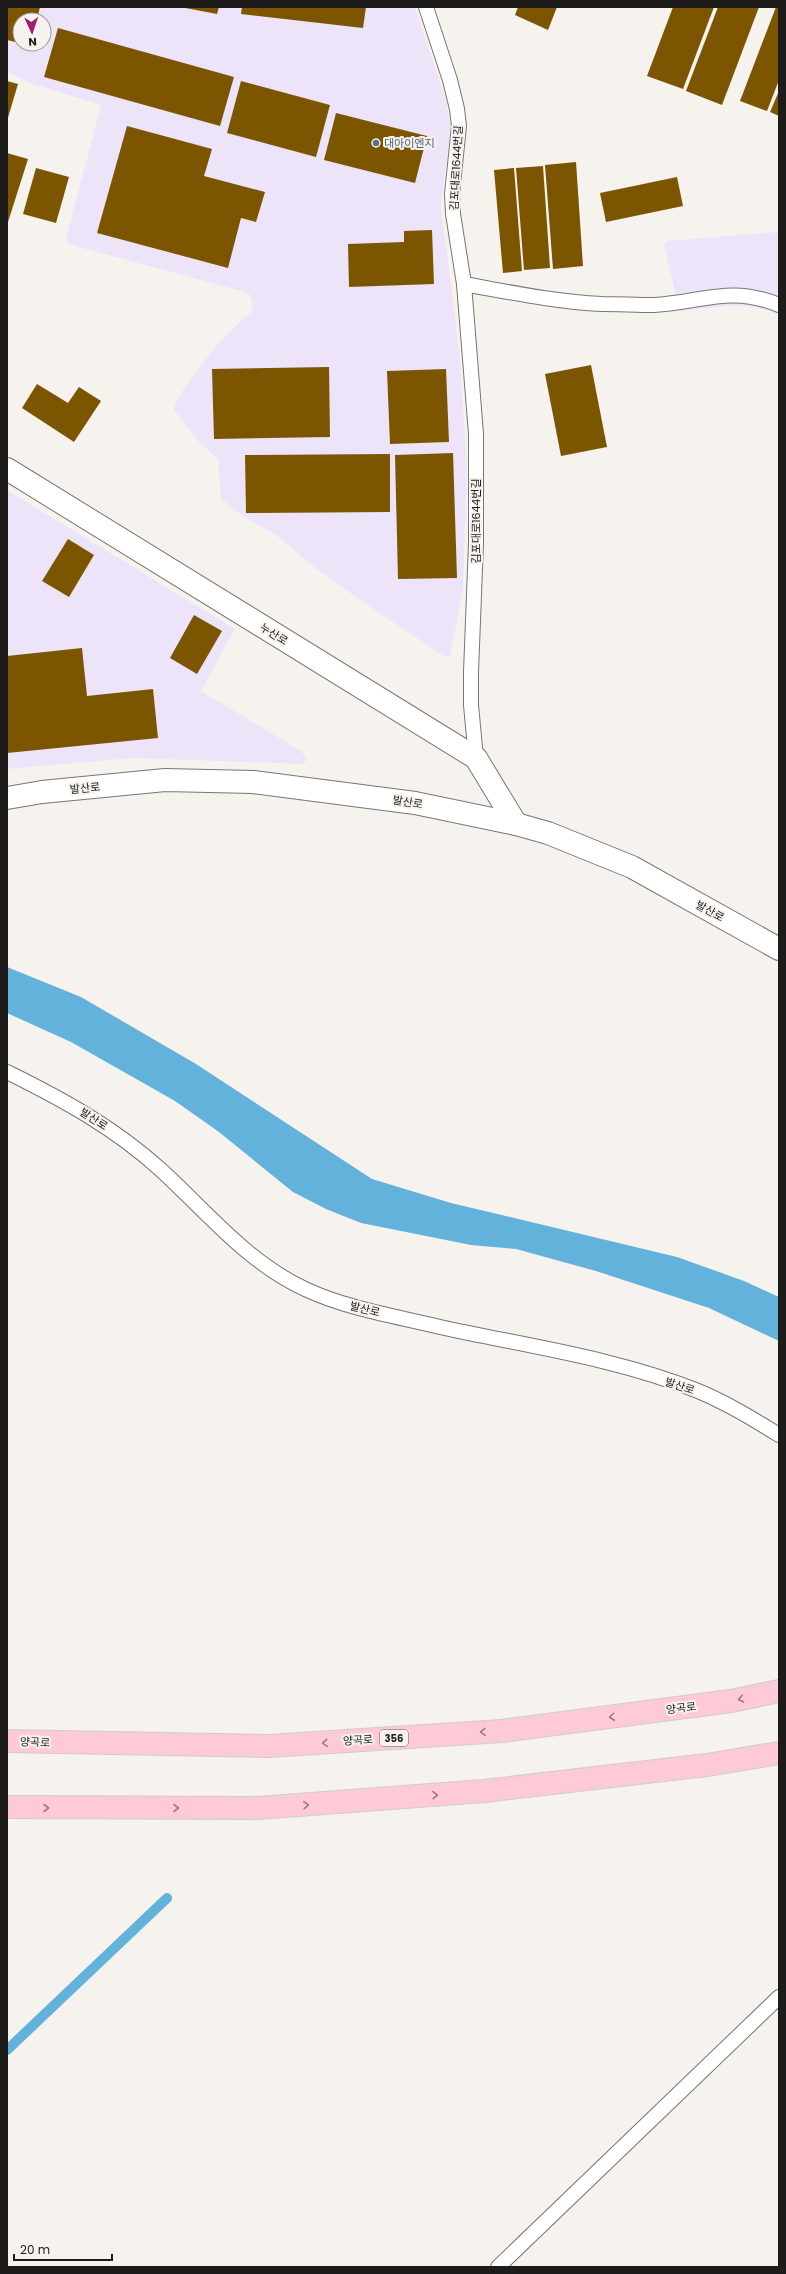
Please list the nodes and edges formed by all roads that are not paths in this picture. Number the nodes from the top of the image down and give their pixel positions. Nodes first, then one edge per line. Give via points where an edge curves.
1 (426, 7) edge
2 (464, 284) junction
3 (779, 306) edge
4 (7, 469) edge
5 (476, 758) junction
6 (7, 798) edge
7 (516, 824) junction
8 (779, 949) edge
9 (7, 1072) edge
10 (779, 1435) edge
11 (779, 1691) edge
12 (7, 1741) edge
13 (779, 1753) edge
14 (7, 1806) edge
15 (779, 1997) edge
16 (498, 2267) edge

1 - 2 lane, 김포대로1644번길 via 457,109 458,143 452,194
2 - 3 lane via 600,304 654,305 724,294 746,295
2 - 5 lane, 김포대로1644번길 via 476,434 476,543 471,705
4 - 5 street, 누산로
5 - 7 street, 누산로
6 - 7 street, 발산로 via 165,780 253,782 415,803
7 - 8 street, 발산로 via 548,833 632,867
9 - 10 lane, 발산로 via 87,1114 127,1142 161,1171 237,1245 269,1269 306,1289 352,1306 523,1346 588,1358 640,1373 699,1392
11 -> 12 highway, 양곡로 / 356 via 731,1701 502,1731 292,1745
14 -> 13 highway via 266,1808 484,1791 708,1765
15 - 16 lane

